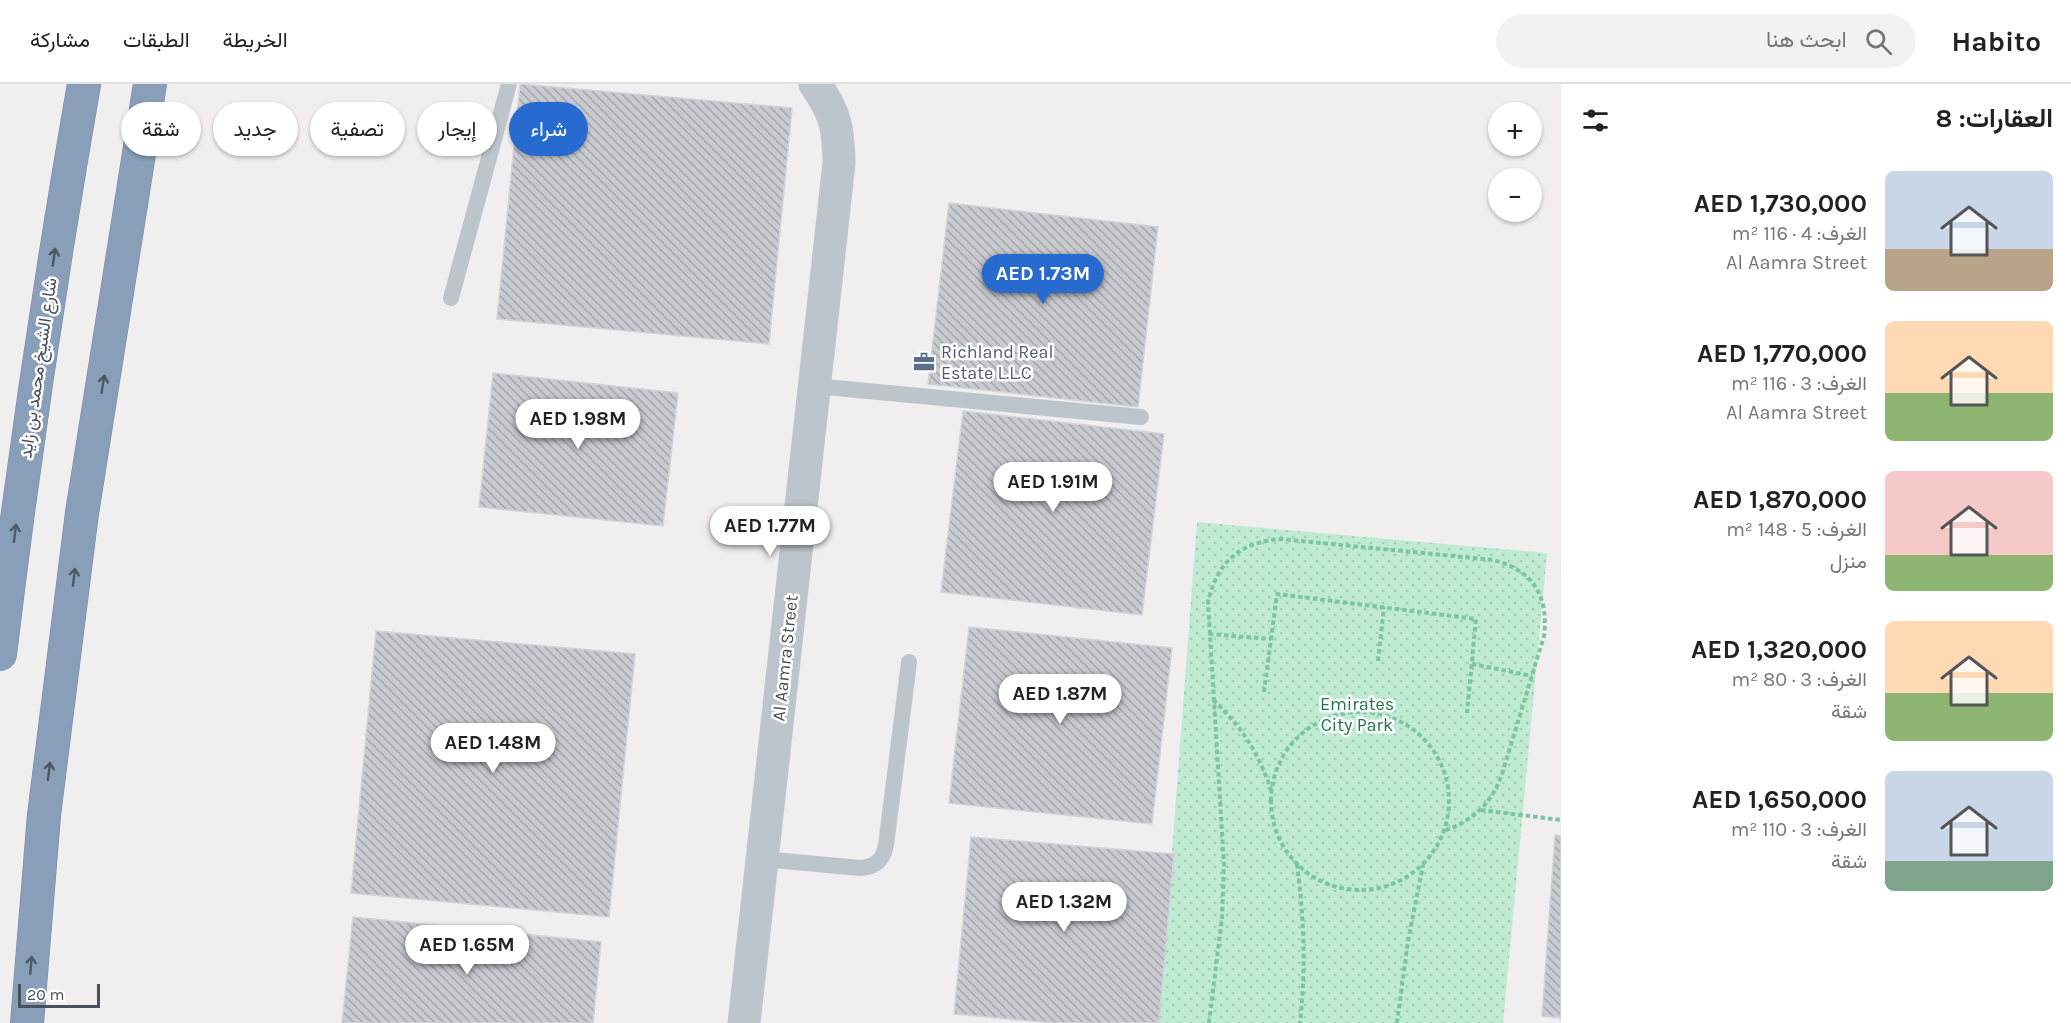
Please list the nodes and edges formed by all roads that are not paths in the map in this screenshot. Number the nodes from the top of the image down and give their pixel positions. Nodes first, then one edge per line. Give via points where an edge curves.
1 (84, 84) edge
2 (150, 84) edge
3 (509, 84) edge
4 (815, 84) edge
5 (451, 298) dead end
6 (815, 386) junction
7 (1141, 417) dead end
8 (0, 654) edge
9 (909, 662) dead end
10 (762, 859) junction
11 (27, 1023) edge
12 (744, 1023) edge

8 -> 1 highway, شارع الشيخ محمد بن زايد via 58,231
11 -> 2 highway via 44,815 82,513
3 - 5 lane
4 - 6 street, Al Aamra Street via 829,105 838,133 839,164
6 - 7 lane
6 - 10 street, Al Aamra Street
9 - 10 lane via 881,860 860,868
10 - 12 street, Al Aamra Street

